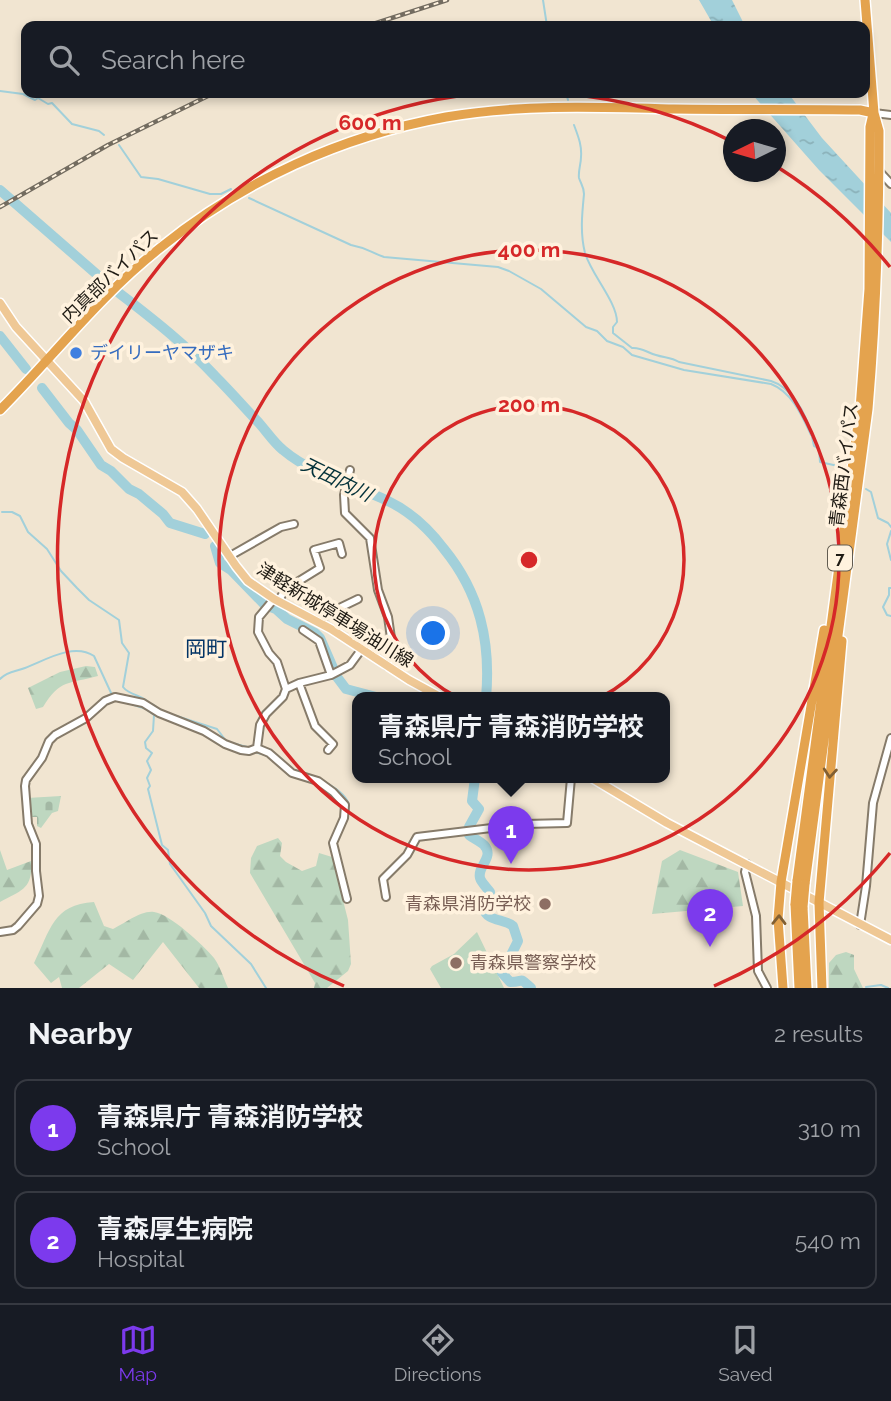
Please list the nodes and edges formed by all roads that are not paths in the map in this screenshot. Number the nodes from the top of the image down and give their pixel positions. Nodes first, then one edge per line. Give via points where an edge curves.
1 (865, 0) edge
2 (867, 21) edge
3 (870, 63) edge
4 (874, 113) junction
5 (891, 115) edge
6 (876, 170) junction
7 (891, 184) edge
8 (0, 303) edge
9 (47, 362) junction
10 (0, 410) edge
11 (349, 474) dead end
12 (294, 524) dead end
13 (843, 538) junction
14 (341, 554) dead end
15 (230, 556) junction
16 (848, 559) junction
17 (358, 599) dead end
18 (272, 603) junction
19 (320, 622) junction
20 (303, 630) dead end
21 (361, 650) junction
22 (387, 666) junction
23 (334, 673) junction
24 (299, 683) junction
25 (286, 689) junction
26 (432, 692) edge
27 (891, 738) edge
28 (257, 748) junction
29 (328, 750) dead end
30 (571, 783) edge
31 (600, 783) edge
32 (746, 868) junction
33 (781, 881) junction
34 (801, 883) junction
35 (386, 897) dead end
36 (347, 899) dead end
37 (819, 903) junction
38 (799, 906) junction
39 (860, 925) junction
40 (0, 932) edge
41 (891, 940) edge
42 (767, 988) edge
43 (783, 988) edge
44 (799, 988) edge
45 (807, 988) edge
46 (822, 988) edge

1 - 2 highway, 青森西バイパス / 7
3 - 4 highway, 青森西バイパス / 7
4 - 5 street
4 - 6 highway, 青森西バイパス / 7 via 870,127
4 - 9 highway, 内真部バイパス via 575,107 496,110 410,124 341,145 254,184 182,230 113,290
6 - 7 street
6 - 13 highway, 青森西バイパス / 7 via 860,409
6 - 16 highway, 青森西バイパス / 7 via 879,243 868,409
8 - 9 main road, 津軽新城停車場油川線
9 - 10 highway, 内真部バイパス
9 - 15 main road, 津軽新城停車場油川線 via 84,401 111,449 182,492
11 - 22 street via 345,513 370,538 394,659
12 - 15 street
13 - 33 highway
13 - 34 highway, 青森西バイパス / 7
14 - 18 street via 338,544 314,550 320,568
15 - 18 main road, 津軽新城停車場油川線
16 - 34 highway, 青森西バイパス / 7
16 -> 37 highway
17 - 19 street
18 - 19 main road, 津軽新城停車場油川線
18 - 25 street via 259,617 258,632 277,662
19 - 21 main road, 津軽新城停車場油川線
20 - 23 street via 319,641
21 - 22 main road, 津軽新城停車場油川線
21 - 23 street via 350,665
22 - 26 main road, 津軽新城停車場油川線
23 - 24 street
24 - 25 street
24 - 29 street via 315,726 333,744
25 - 28 street via 260,726
27 - 39 street via 873,803
28 - 36 street via 292,773 318,781 345,806 333,842
28 - 40 street via 241,750 143,703 115,697 55,735 24,786 28,824 36,844 37,904 13,930
30 - 35 street via 567,823 417,837 407,855 383,879
31 - 32 main road
32 - 33 main road
32 - 42 street via 756,916 758,971
33 - 37 main road
43 -> 33 highway via 778,919
34 - 38 highway, 青森西バイパス / 7, bridge
37 - 39 main road
37 - 46 highway
38 - 44 highway, 青森西バイパス / 7
38 - 45 highway, 青森西バイパス / 7
39 - 41 main road

